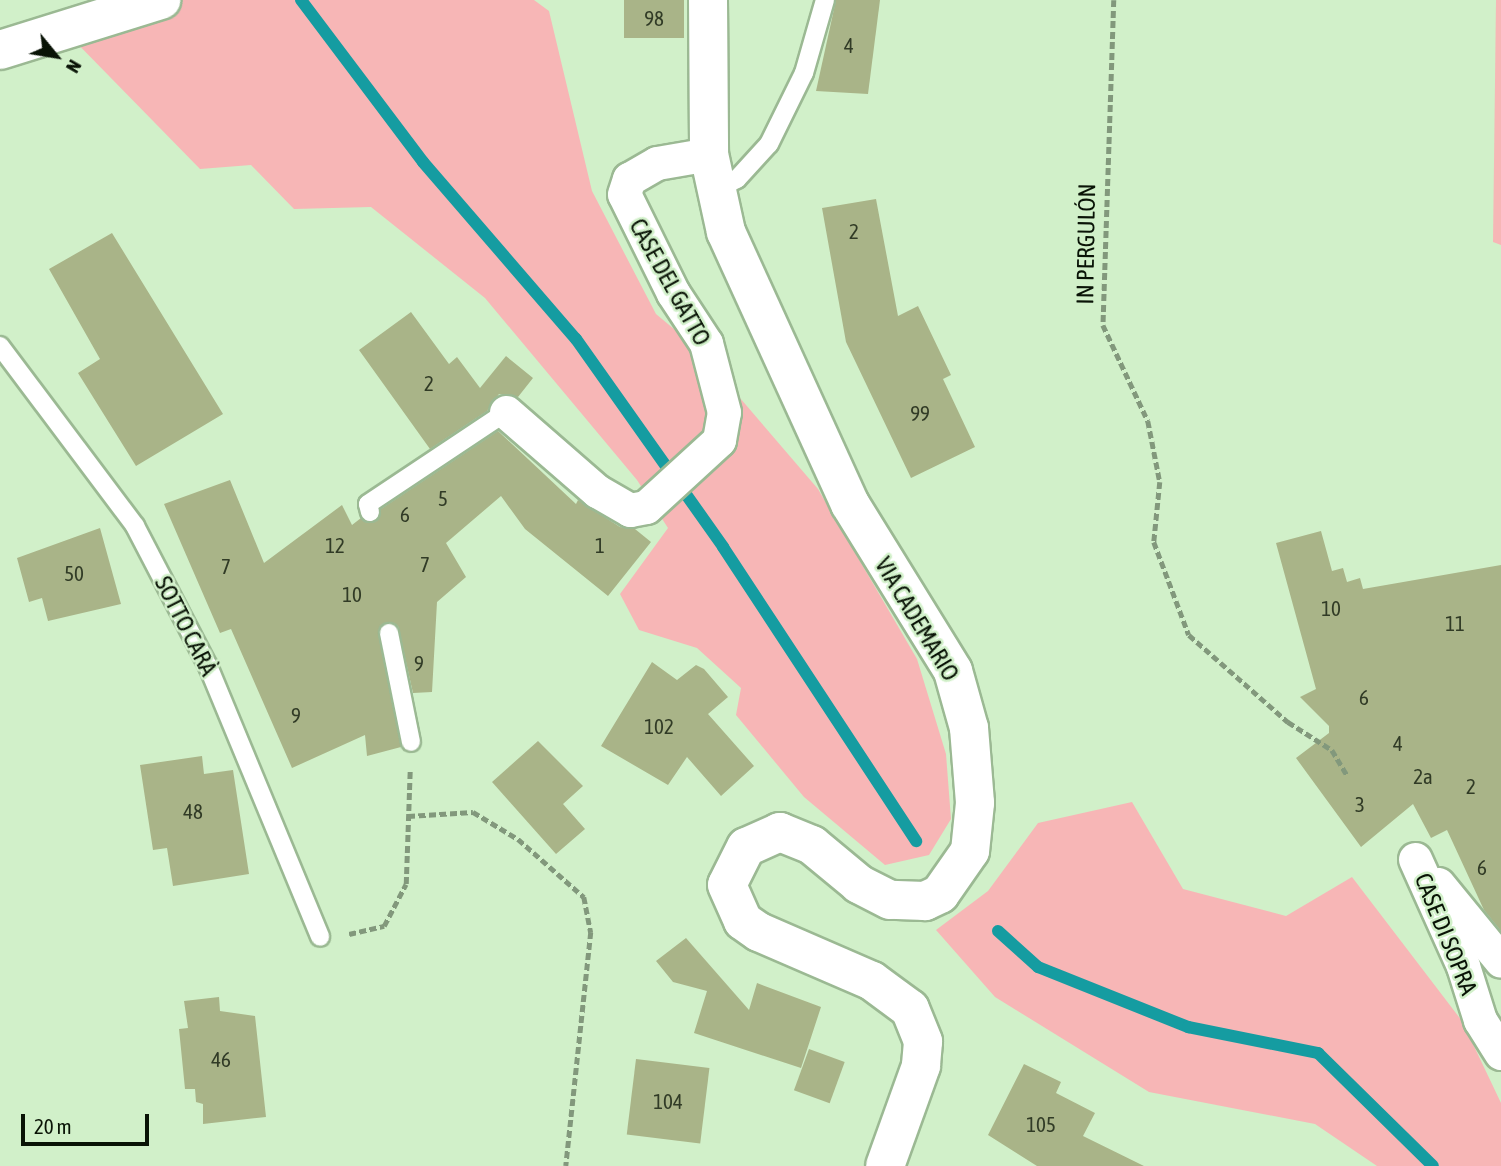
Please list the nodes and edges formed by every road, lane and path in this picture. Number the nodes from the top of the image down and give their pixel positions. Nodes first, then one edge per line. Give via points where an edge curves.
1 (161, 0) edge
2 (708, 0) edge
3 (825, 0) edge
4 (1114, 0) edge
5 (0, 50) edge
6 (709, 154) junction
7 (714, 191) junction
8 (0, 346) edge
9 (506, 412) joint
10 (370, 512) dead end
11 (389, 633) dead end
12 (411, 742) joint
13 (1347, 775) dead end
14 (408, 816) junction
15 (320, 937) joint
16 (1501, 961) edge
17 (1501, 1053) edge
18 (566, 1166) edge
19 (885, 1166) edge

1 - 5 street
2 - 6 street, VIA CADEMARIO
3 - 7 lane via 804,73 769,144 737,179
4 - 13 path, IN PERGULÓN via 1100,275 1103,325 1148,421 1160,482 1154,542 1189,635 1288,722 1332,750
6 - 7 street, VIA CADEMARIO
6 - 9 street, CASE DEL GATTO via 657,163 629,179 624,194 712,359 724,412 719,440 654,500 630,510 613,503
7 - 19 street, VIA CADEMARIO via 742,276 850,504 940,648 969,728 975,803 970,851 940,894 925,901 890,900 859,884 813,845 780,832 746,846 727,885 731,903 751,926 872,981 910,1009 923,1042 921,1066
8 - 15 lane, SOTTO CARÀ via 135,526 208,666
9 - 10 lane, CASE DEL GATTO via 368,504
11 - 12 lane
12 - 14 path
14 - 15 path via 405,884 384,926
14 - 18 path via 473,812 517,839 584,897 591,932
16 - 17 street, CASE DI SOPRA via 1415,859 1463,966 1480,1020

